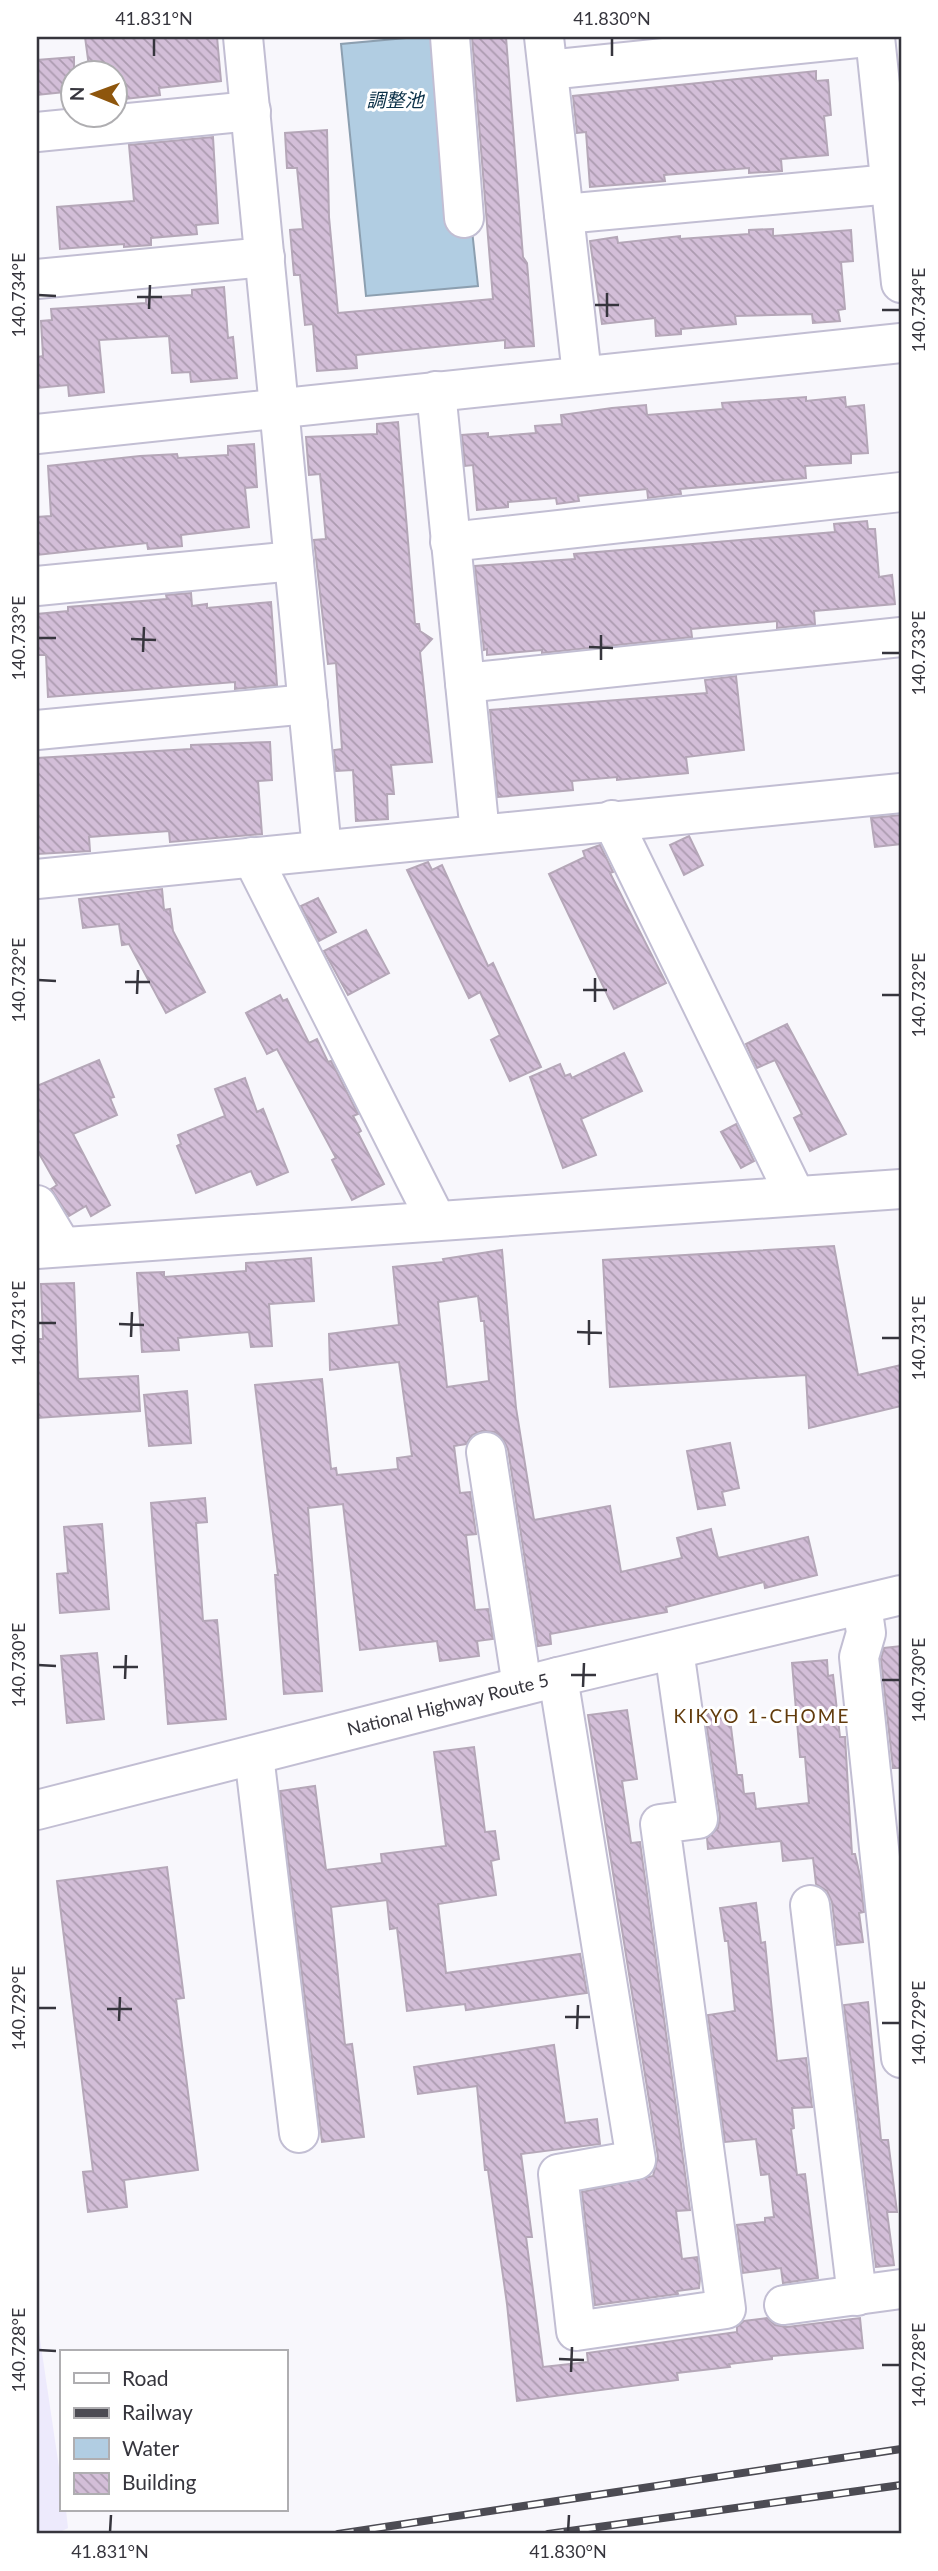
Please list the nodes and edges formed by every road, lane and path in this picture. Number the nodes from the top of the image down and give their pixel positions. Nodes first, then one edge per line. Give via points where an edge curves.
1 (243, 37) edge
2 (450, 37) edge
3 (867, 37) edge
4 (875, 37) edge
5 (546, 53) edge
6 (891, 92) edge
7 (251, 111) junction
8 (37, 132) edge
9 (891, 184) junction
10 (564, 214) junction
11 (464, 218) dead end
12 (265, 257) junction
13 (37, 279) edge
14 (901, 283) edge
15 (901, 343) edge
16 (582, 375) junction
17 (436, 391) junction
18 (278, 407) junction
19 (37, 434) edge
20 (901, 492) edge
21 (450, 542) junction
22 (294, 561) junction
23 (37, 586) edge
24 (901, 638) edge
25 (465, 683) junction
26 (308, 704) junction
27 (37, 730) edge
28 (901, 793) edge
29 (612, 820) junction
30 (480, 834) junction
31 (322, 850) junction
32 (252, 857) junction
33 (37, 879) edge
34 (901, 1189) edge
35 (795, 1195) junction
36 (37, 1205) edge
37 (436, 1220) junction
38 (50, 1248) edge
39 (485, 1452) dead end
40 (901, 1595) edge
41 (863, 1605) junction
42 (674, 1650) junction
43 (540, 1682) junction
44 (254, 1755) junction
45 (37, 1810) edge
46 (889, 1832) edge
47 (810, 1905) dead end
48 (901, 2058) edge
49 (299, 2133) dead end
50 (901, 2289) edge
51 (857, 2296) junction
52 (784, 2305) dead end

1 - 7 main road
2 - 11 main road
3 - 5 main road
4 - 6 main road
5 - 10 main road
6 - 9 main road
7 - 8 main road
7 - 12 main road
9 - 10 main road
9 - 14 main road
10 - 16 main road
12 - 13 main road
12 - 18 main road
15 - 16 main road
16 - 17 main road
17 - 18 main road
17 - 21 main road
18 - 19 main road
18 - 22 main road
20 - 21 main road
21 - 25 main road
22 - 23 main road
22 - 26 main road
24 - 25 main road
25 - 30 main road
26 - 27 main road
26 - 31 main road
28 - 29 main road
29 - 30 main road
29 - 35 main road
30 - 31 main road
31 - 32 main road
32 - 33 main road
32 - 37 main road
34 - 35 main road
35 - 37 main road
36 - 38 main road
37 - 38 main road
39 - 43 main road
40 - 41 main road, National Highway Route 5
41 - 42 main road, National Highway Route 5
41 - 46 main road via 866,1633 859,1657
42 - 43 main road, National Highway Route 5
42 - 43 main road via 698,1819 660,1824 726,2309 576,2331 558,2174 636,2160
43 - 44 main road, National Highway Route 5
44 - 45 main road, National Highway Route 5
44 - 49 main road
46 - 48 main road
47 - 51 main road
50 - 51 main road
51 - 52 main road

